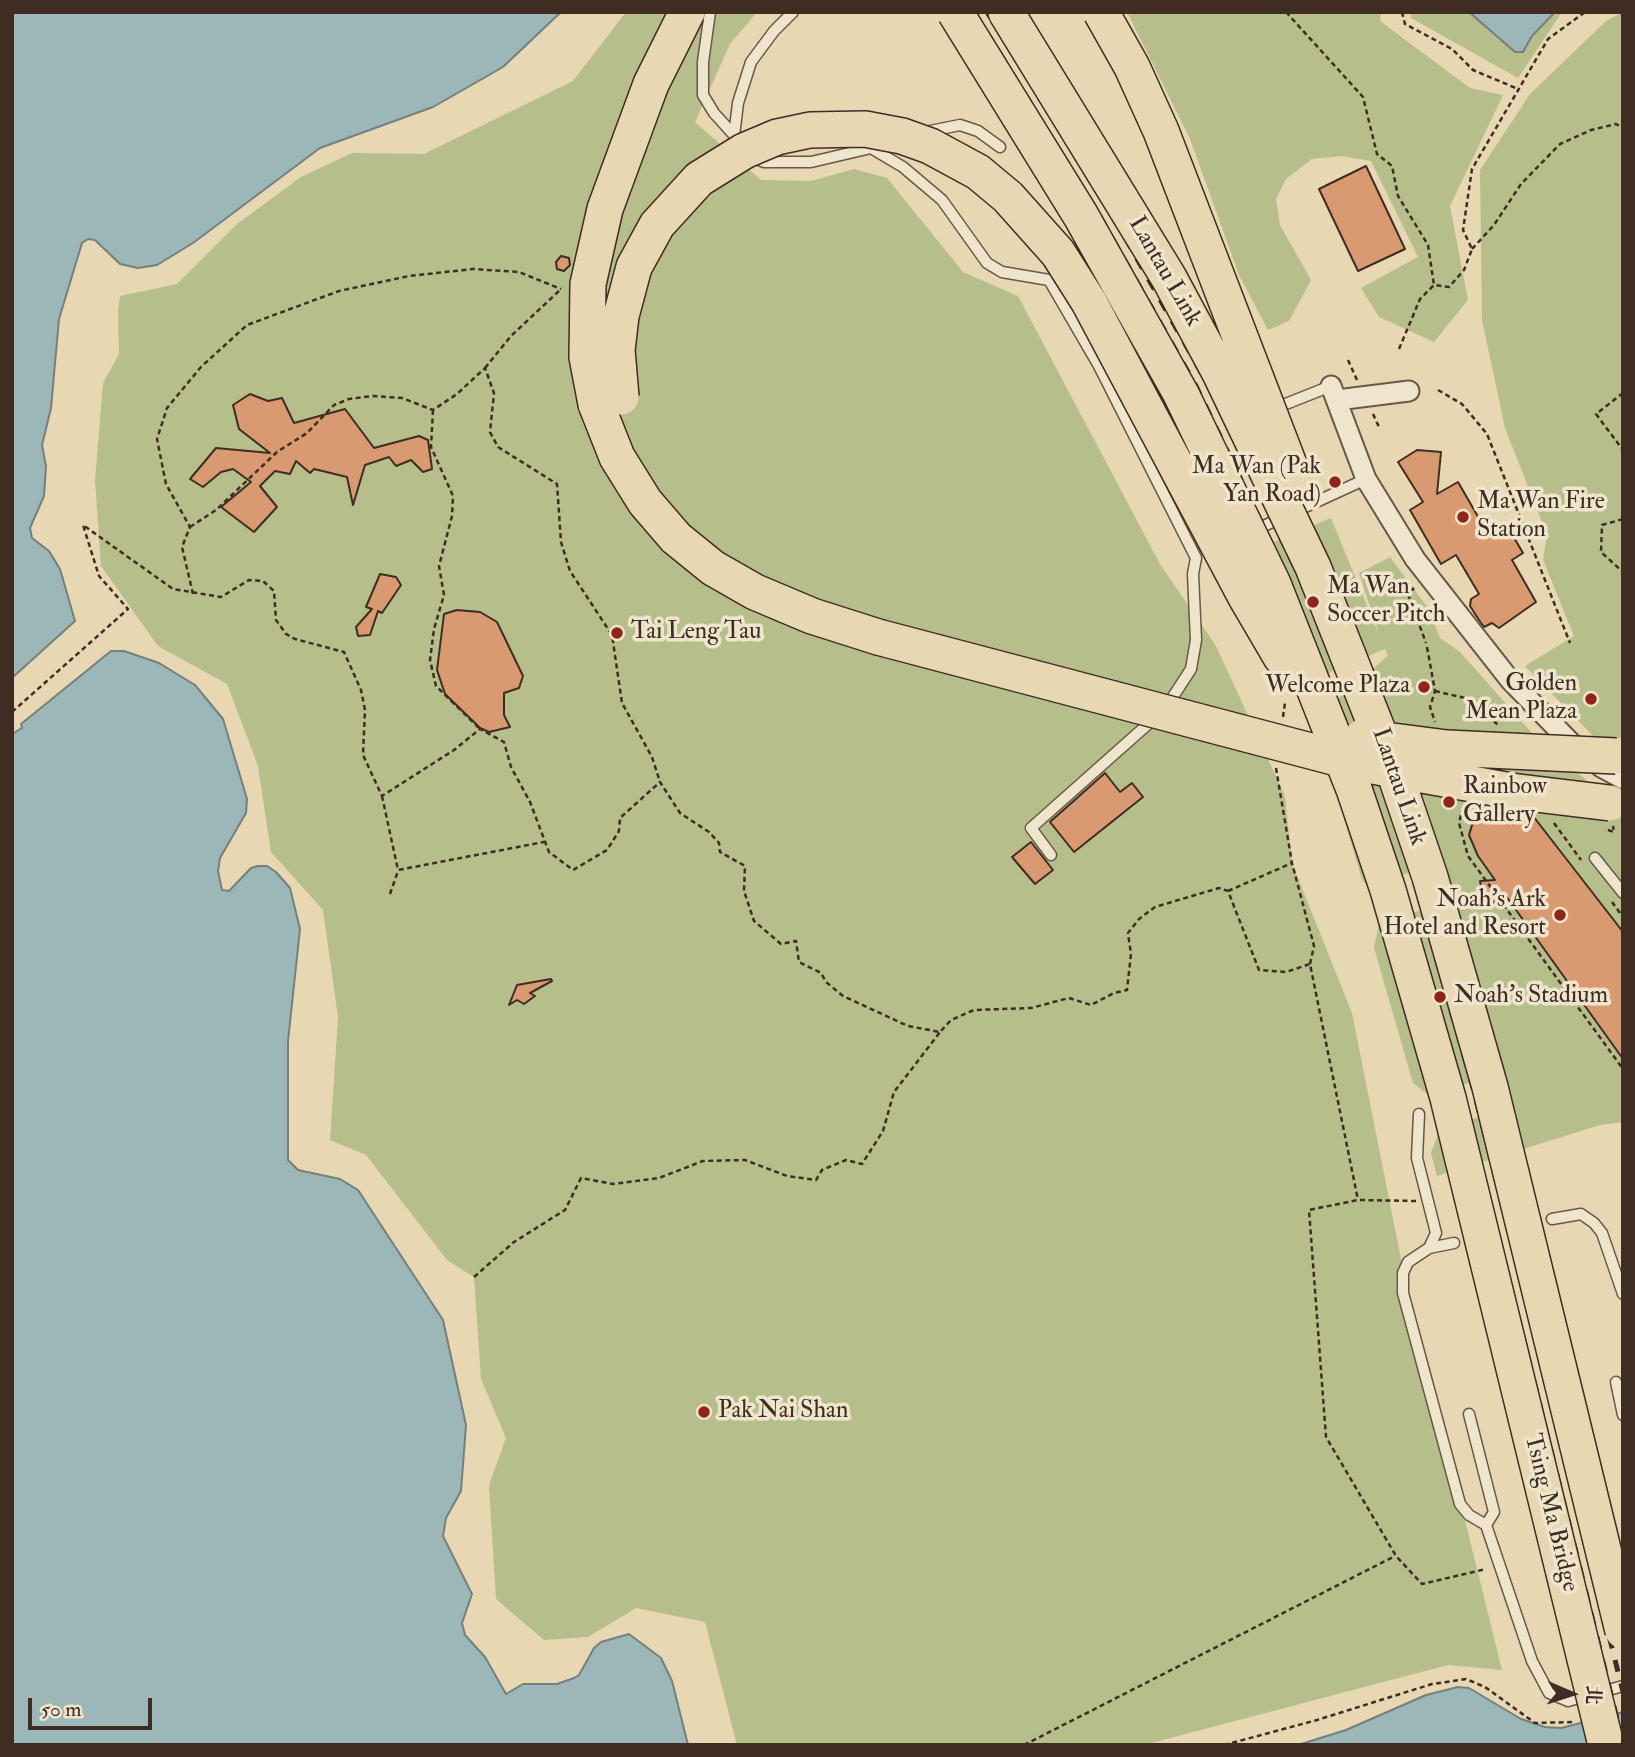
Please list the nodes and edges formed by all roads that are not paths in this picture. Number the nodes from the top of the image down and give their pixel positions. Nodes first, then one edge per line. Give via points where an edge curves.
1 (687, 12) edge
2 (710, 12) edge
3 (793, 12) edge
4 (955, 12) edge
5 (1006, 12) edge
6 (1101, 12) edge
7 (734, 136) junction
8 (1016, 141) junction
9 (871, 148) junction
10 (1409, 391) dead end
11 (1334, 393) junction
12 (608, 401) junction
13 (1261, 414) dead end
14 (1366, 479) junction
15 (1204, 555) junction
16 (883, 628) junction
17 (1356, 671) junction
18 (1300, 695) junction
19 (1575, 747) dead end
20 (1612, 762) edge
21 (1623, 779) edge
22 (1623, 803) edge
23 (1051, 855) dead end
24 (1595, 858) dead end
25 (1623, 893) edge
26 (1419, 1114) dead end
27 (1552, 1219) dead end
28 (1454, 1243) dead end
29 (1429, 1248) junction
30 (1535, 1269) joint
31 (1493, 1280) joint
32 (1623, 1294) edge
33 (1616, 1382) dead end
34 (1469, 1414) dead end
35 (1623, 1415) edge
36 (1486, 1525) junction
37 (1623, 1632) edge
38 (1623, 1686) edge
39 (1606, 1745) edge

1 - 12 highway, bridge via 667,46 637,121 606,209 588,284 587,357
2 - 7 lane via 703,95
3 - 7 lane via 751,62
4 - 8 highway, Lantau Link, bridge
5 - 17 highway, Lantau Link, bridge via 1168,278 1220,373 1285,506
6 - 17 highway, bridge via 1161,131 1302,499 1338,601
7 - 9 lane via 754,158 764,162 811,162
8 - 9 lane via 960,125
8 - 18 highway, Lantau Link, bridge via 1130,300 1187,405 1273,584
9 - 15 lane via 903,167 942,200 987,263 1002,272 1049,281
10 - 11 street
11 - 13 lane
11 - 14 street
12 - 16 highway via 617,457 645,502 676,538 713,568 755,592
12 - 18 highway, bridge via 634,267 657,225 699,179 744,150 810,130 875,130 930,146 978,172 1008,197 1058,253 1089,302
14 - 15 lane
14 - 19 street via 1415,559 1456,612 1510,680
15 - 23 lane via 1193,574 1196,640 1191,669 1173,700 1147,726 1031,828
16 - 20 highway, bridge via 1335,733
16 - 22 highway, bridge via 1356,763 1511,791
17 - 30 highway, Lantau Link, bridge via 1450,943
18 - 31 highway, Lantau Link, bridge via 1388,890
20 - 21 street
24 - 25 lane
26 - 29 lane via 1417,1158 1436,1233
27 - 32 lane via 1581,1214 1594,1223 1602,1233
28 - 29 lane
29 - 36 lane via 1408,1262 1403,1273 1404,1293 1460,1504
30 - 37 highway, Tsing Ma Bridge, bridge
31 - 39 highway, Tsing Ma Bridge, bridge
33 - 35 lane
34 - 36 lane via 1494,1512
36 - 38 lane via 1532,1661 1549,1693 1568,1700

